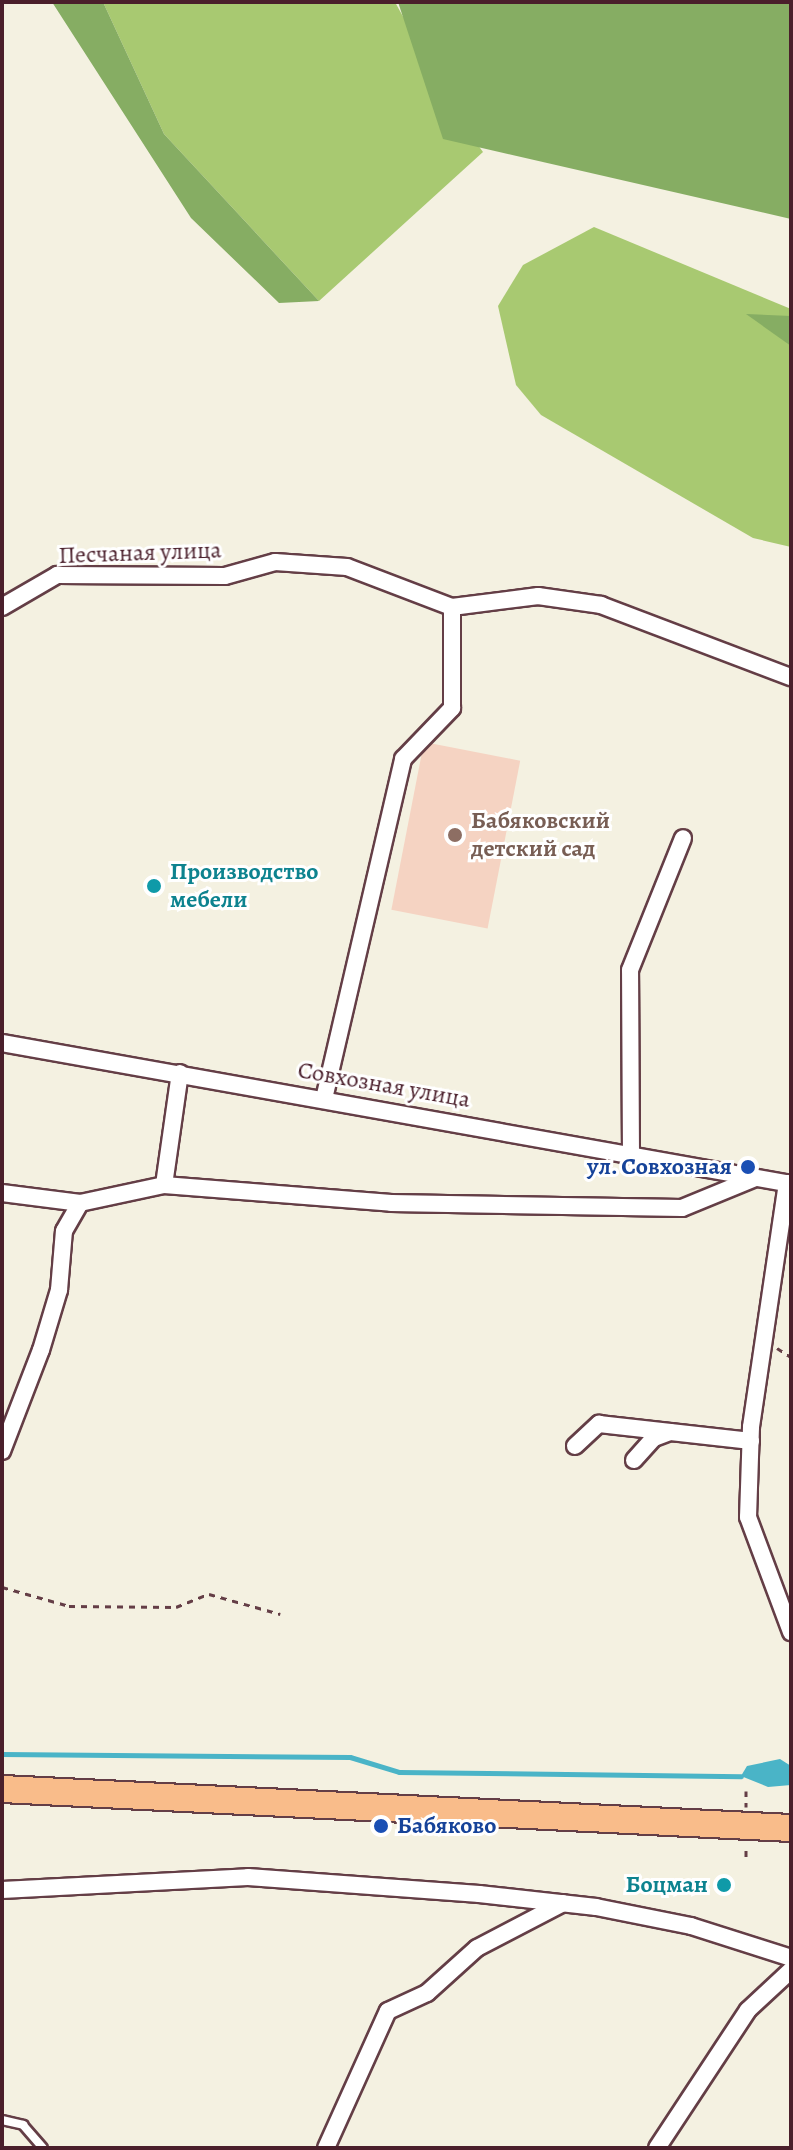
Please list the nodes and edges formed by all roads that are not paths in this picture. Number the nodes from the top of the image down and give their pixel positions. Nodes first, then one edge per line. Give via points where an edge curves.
1 (2, 607) edge
2 (452, 607) junction
3 (791, 677) edge
4 (683, 838) dead end
5 (2, 1043) edge
6 (180, 1073) junction
7 (324, 1099) junction
8 (631, 1154) junction
9 (757, 1177) junction
10 (789, 1184) edge
11 (164, 1185) junction
12 (2, 1193) edge
13 (80, 1203) junction
14 (672, 1432) junction
15 (751, 1441) junction
16 (575, 1446) dead end
17 (2, 1451) edge
18 (634, 1460) dead end
19 (791, 1632) edge
20 (2, 1789) edge
21 (791, 1828) edge
22 (2, 1890) edge
23 (563, 1903) junction
24 (791, 1958) edge
25 (791, 1970) edge
26 (2, 2120) edge
27 (43, 2148) edge
28 (326, 2148) edge
29 (657, 2148) edge

1 - 2 street, Песчаная улица via 57,575 225,576 275,562 347,567
2 - 3 street, Песчаная улица via 538,596 601,605
2 - 7 street via 452,708 403,759
4 - 8 street via 630,970
5 - 6 street, Совхозная улица
6 - 7 street, Совхозная улица
6 - 11 street
7 - 8 street, Совхозная улица
8 - 9 street, Совхозная улица
9 - 10 street, Совхозная улица
9 - 11 street via 682,1208 391,1203
10 - 15 street
11 - 13 street
12 - 13 street
13 - 17 street via 64,1231 59,1290 41,1350
14 - 15 street
14 - 16 street via 599,1424
14 - 18 street via 654,1438
15 - 19 street via 748,1517
20 - 21 highway
22 - 23 street via 248,1877
23 - 24 street via 691,1926
23 - 28 street via 477,1948 427,1993 388,2011
25 - 29 street via 748,2010
26 - 27 lane via 23,2125

